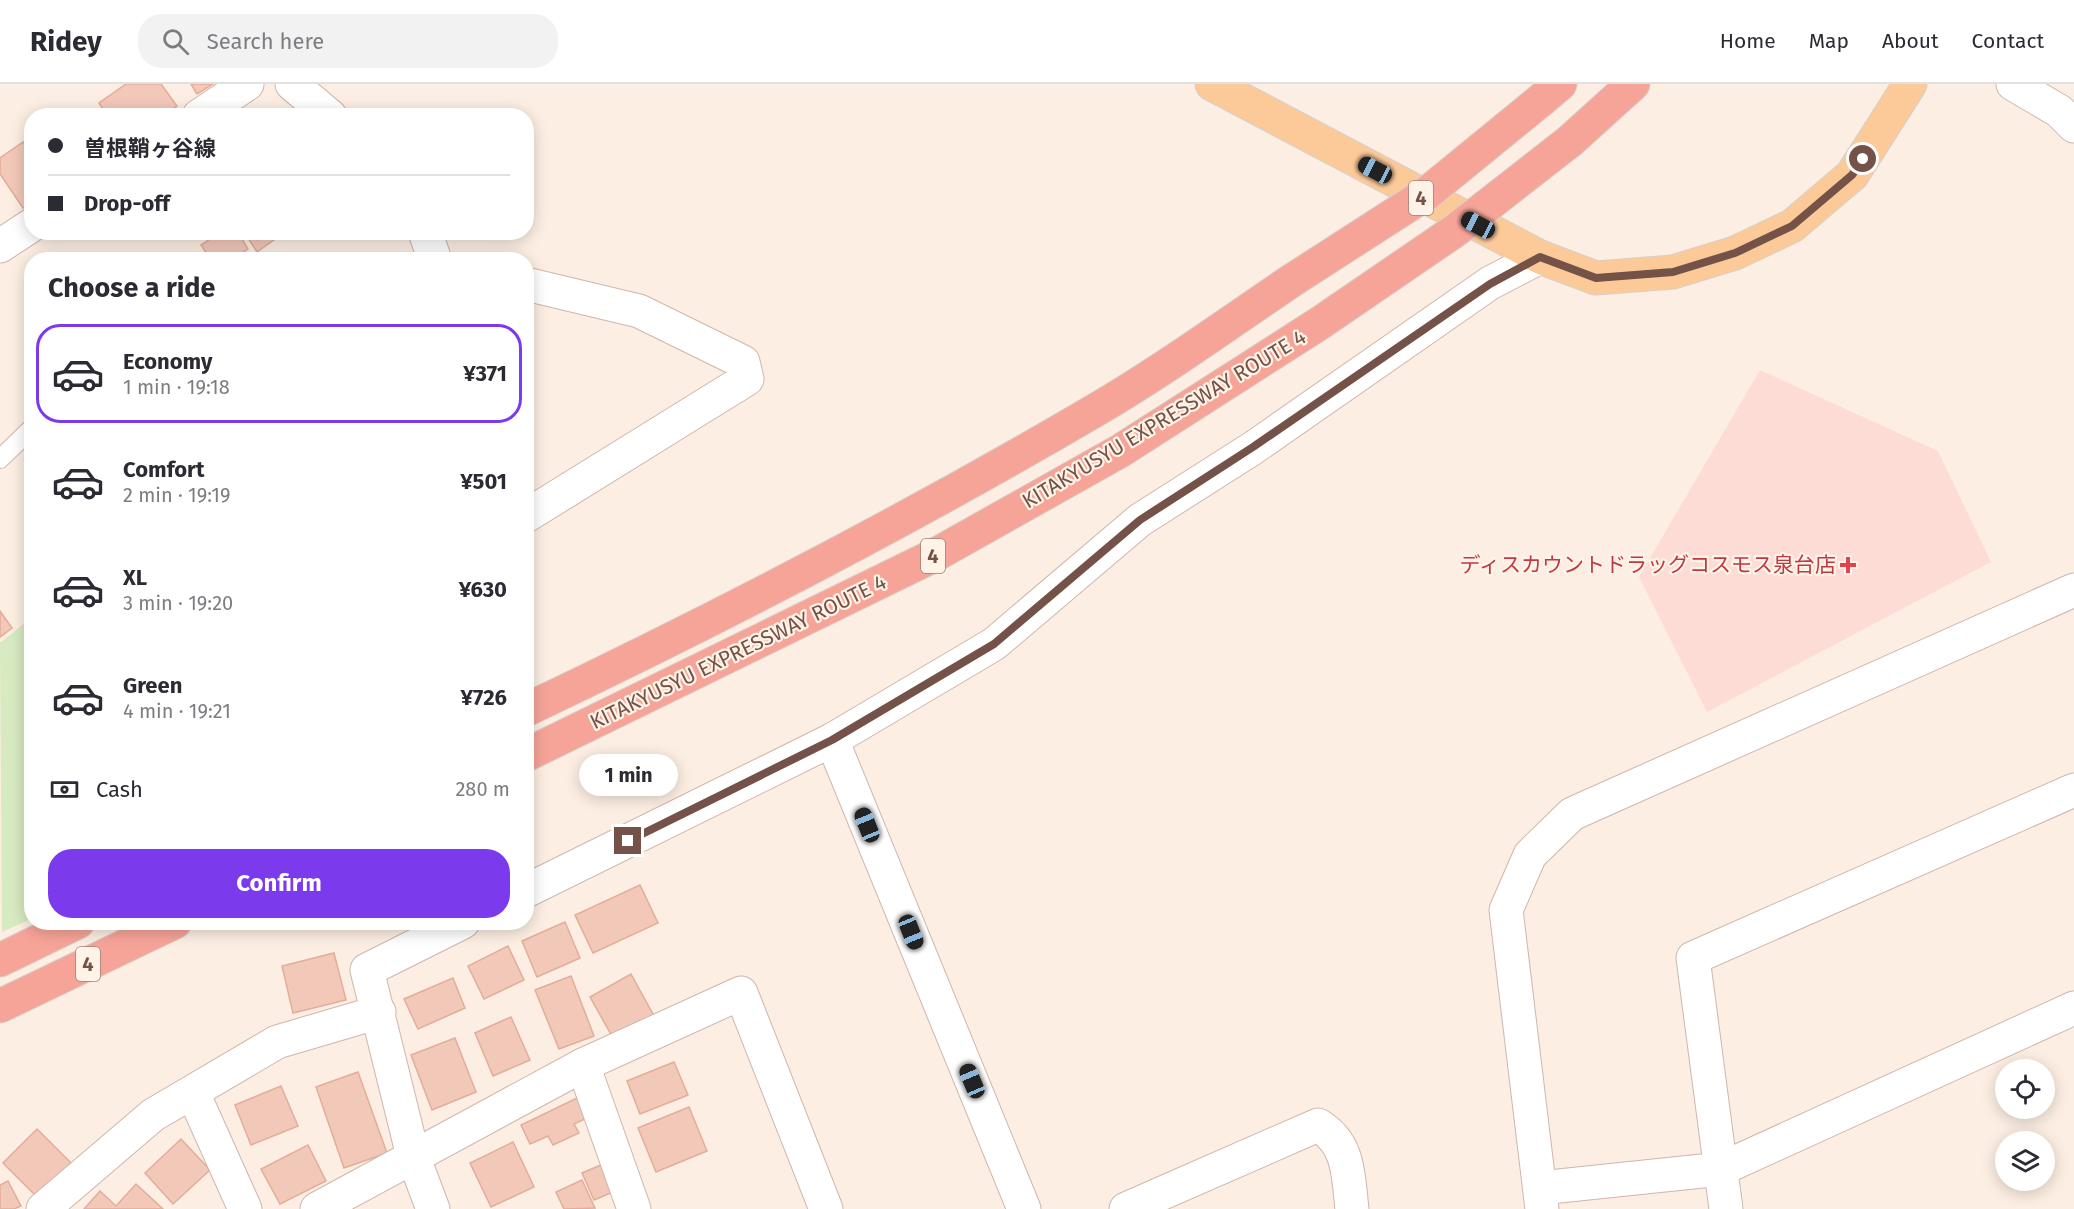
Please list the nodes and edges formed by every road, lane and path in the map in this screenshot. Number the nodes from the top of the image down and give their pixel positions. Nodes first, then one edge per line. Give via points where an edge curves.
1 (247, 84) edge
2 (292, 84) edge
3 (1212, 84) edge
4 (1633, 84) edge
5 (1910, 84) edge
6 (2013, 84) edge
7 (1551, 92) edge
8 (211, 108) edge
9 (320, 108) edge
10 (2074, 126) edge
11 (24, 230) edge
12 (0, 246) edge
13 (1540, 257) junction
14 (534, 286) edge
15 (24, 436) edge
16 (0, 459) edge
17 (534, 511) edge
18 (2074, 590) edge
19 (534, 706) edge
20 (832, 740) junction
21 (534, 751) edge
22 (2074, 790) edge
23 (534, 887) edge
24 (62, 930) edge
25 (158, 930) edge
26 (447, 930) edge
27 (0, 960) edge
28 (0, 1006) edge
29 (2074, 1008) edge
30 (379, 1012) junction
31 (583, 1065) junction
32 (194, 1093) junction
33 (412, 1156) junction
34 (1721, 1169) junction
35 (1541, 1199) edge
36 (43, 1209) edge
37 (245, 1209) edge
38 (317, 1209) edge
39 (433, 1209) edge
40 (634, 1209) edge
41 (826, 1209) edge
42 (1024, 1209) edge
43 (1126, 1209) edge
44 (1352, 1209) edge
45 (1726, 1209) edge

1 - 8 street
2 - 9 street
3 - 13 main road
4 - 21 highway, KITAKYUSYU EXPRESSWAY ROUTE 4 / 4, bridge via 1570,141 1456,230 1120,451 935,555
5 - 13 main road via 1852,175 1792,226 1735,253 1673,272 1596,278
6 - 10 street via 2059,111
7 - 19 highway, KITAKYUSYU EXPRESSWAY ROUTE 4 / 4, bridge via 1426,194 1095,411 662,645
11 - 12 street
13 - 20 street via 1490,284 1140,520 994,644
14 - 17 street via 639,311 743,362 747,379
15 - 16 lane
18 - 35 street via 1572,814 1530,855 1506,910
20 - 23 street
20 - 42 street
22 - 34 street via 1693,958
24 - 27 highway, 4
25 - 28 highway, 4
26 - 30 street via 367,970
29 - 34 street
30 - 32 street via 277,1042
30 - 33 street
31 - 33 street
31 - 40 street
31 - 41 street via 741,993
32 - 36 street via 153,1115
32 - 37 street
33 - 38 street
33 - 39 street
34 - 35 street
34 - 45 street
43 - 44 street via 1318,1125 1332,1133 1345,1153

